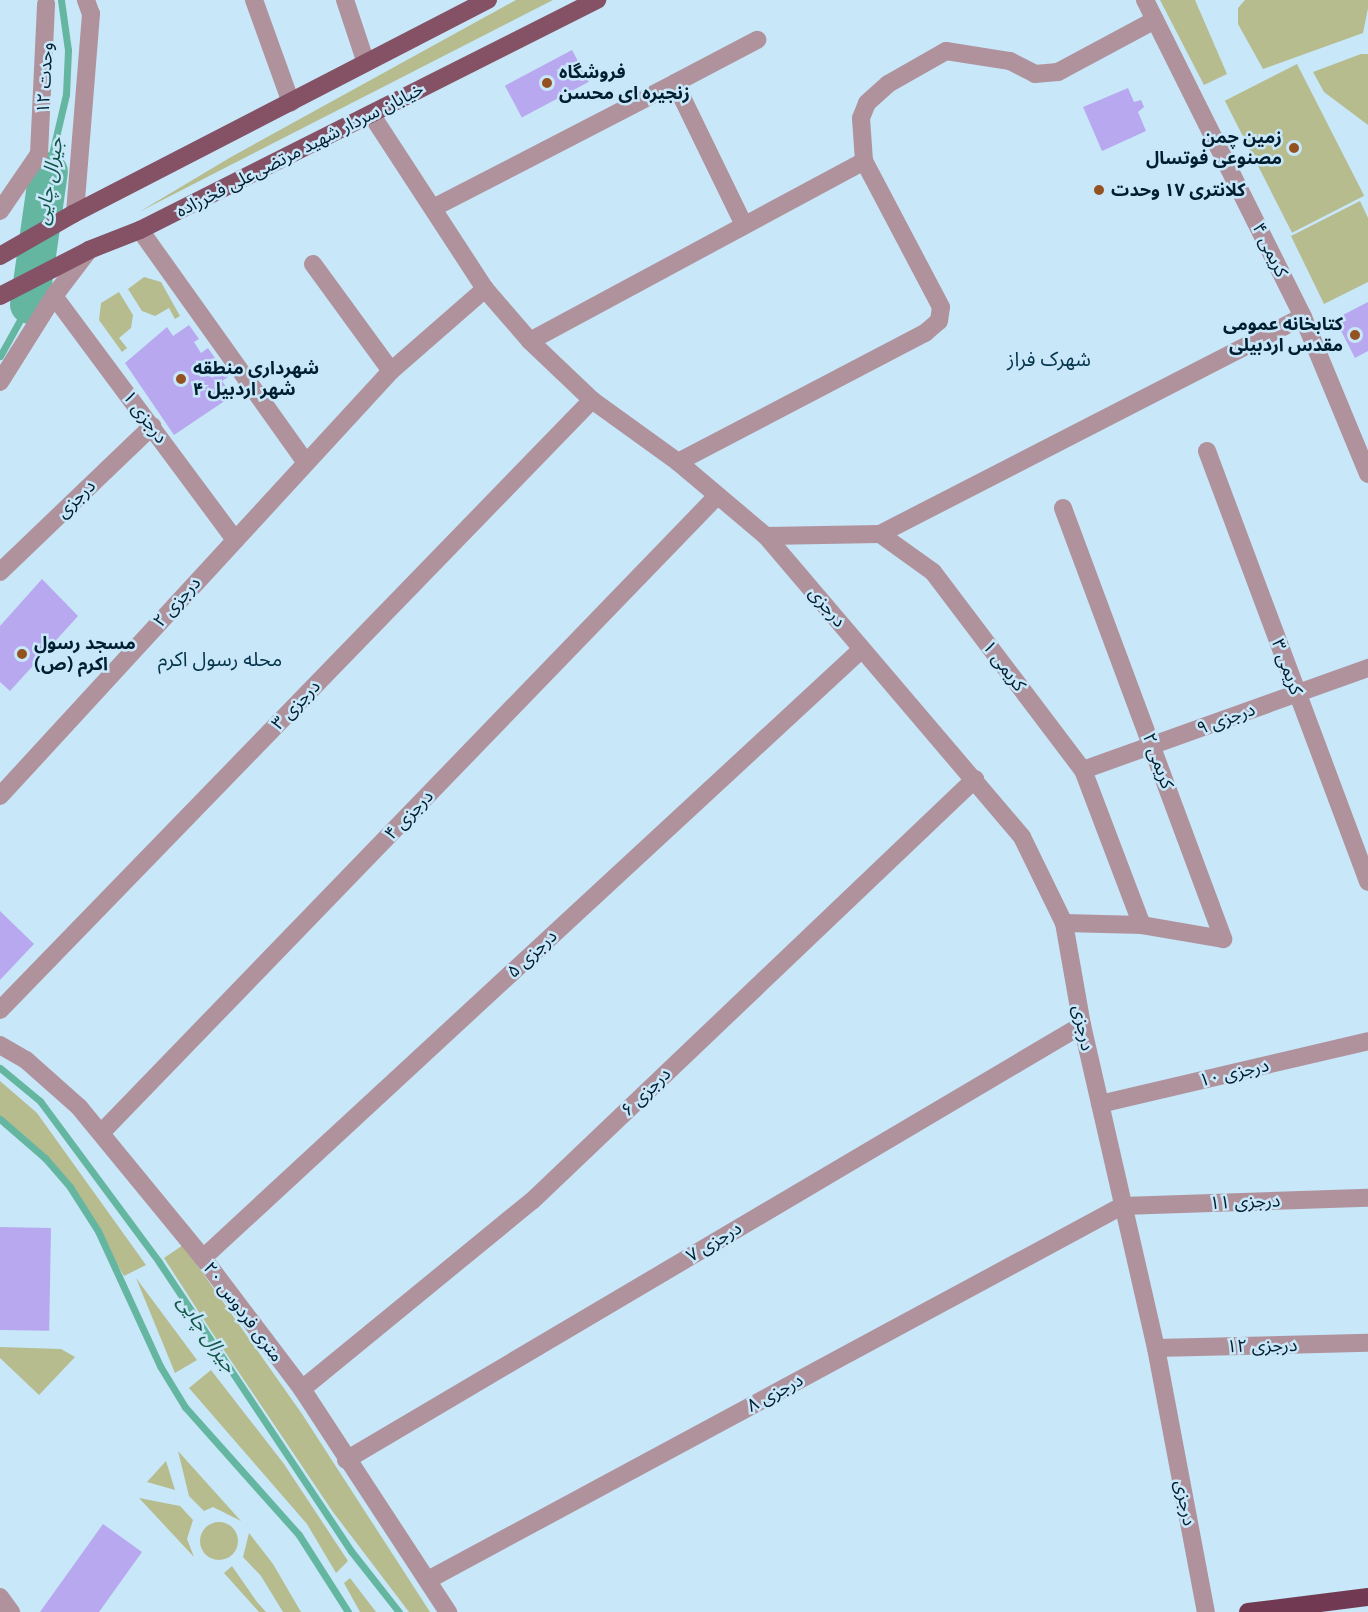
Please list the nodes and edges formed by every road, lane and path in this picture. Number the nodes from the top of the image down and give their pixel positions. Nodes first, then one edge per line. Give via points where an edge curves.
1 (86, 0) edge
2 (254, 0) edge
3 (345, 0) edge
4 (488, 0) edge
5 (597, 0) edge
6 (1145, 0) edge
7 (46, 4) dead end
8 (1155, 20) junction
9 (757, 40) dead end
10 (366, 63) junction
11 (675, 83) junction
12 (291, 103) junction
13 (371, 114) junction
14 (864, 160) junction
15 (2, 202) edge
16 (433, 208) junction
17 (74, 213) junction
18 (744, 225) junction
19 (140, 230) junction
20 (88, 250) junction
21 (0, 256) edge
22 (313, 264) dead end
23 (485, 289) junction
24 (0, 296) edge
25 (54, 296) junction
26 (1303, 317) junction
27 (530, 341) junction
28 (391, 371) junction
29 (0, 382) edge
30 (591, 400) junction
31 (152, 426) junction
32 (1207, 451) dead end
33 (305, 461) junction
34 (678, 462) junction
35 (1368, 474) edge
36 (717, 496) junction
37 (1063, 508) dead end
38 (880, 534) junction
39 (766, 536) junction
40 (235, 540) junction
41 (0, 572) edge
42 (862, 649) junction
43 (1368, 668) edge
44 (1296, 693) junction
45 (1153, 745) junction
46 (1083, 770) junction
47 (975, 779) junction
48 (0, 796) edge
49 (1368, 882) edge
50 (1064, 923) junction
51 (1143, 925) junction
52 (0, 1010) edge
53 (1082, 1025) junction
54 (1368, 1041) edge
55 (0, 1045) edge
56 (1100, 1104) junction
57 (101, 1133) junction
58 (1368, 1198) edge
59 (1122, 1206) junction
60 (203, 1258) junction
61 (1368, 1343) edge
62 (1156, 1348) junction
63 (302, 1389) junction
64 (346, 1460) junction
65 (428, 1580) junction
66 (0, 1596) edge
67 (1368, 1597) edge
68 (11, 1612) edge
69 (448, 1612) edge
70 (1206, 1612) edge
71 (1248, 1612) edge

1 - 17 street via 91,14
2 - 12 street
3 - 10 street
4 - 10 main road
5 - 13 main road, خیابان سردار شهید مرتضی‌علی فخرزاده
6 - 8 street, کریمی ۴
7 - 15 street, وحدت ۱۲ via 39,154
8 - 14 street via 1058,72 1035,74 1010,61 946,51 888,84 867,103 861,118
8 - 26 street, کریمی ۴
9 - 11 street
10 - 12 main road
11 - 16 street
11 - 18 street
12 - 17 main road
13 - 16 street, درجزی
13 - 19 main road, خیابان سردار شهید مرتضی‌علی فخرزاده
14 - 18 street
14 - 34 street via 941,306 939,321 925,333
16 - 23 street, درجزی
17 - 21 main road
18 - 27 street
19 - 20 main road, خیابان سردار شهید مرتضی‌علی فخرزاده
19 - 33 street
20 - 24 main road, خیابان سردار شهید مرتضی‌علی فخرزاده
20 - 25 street
22 - 28 street
23 - 27 street, درجزی
23 - 28 street, درجزی ۲
25 - 29 street
25 - 31 street, درجزی ۱
26 - 35 street, کریمی ۴
26 - 38 street
27 - 30 street, درجزی
28 - 33 street, درجزی ۲
30 - 34 street, درجزی
30 - 52 street, درجزی ۳
31 - 40 street, درجزی ۱
31 - 41 street, درجزی
32 - 44 street, کریمی ۳
33 - 40 street, درجزی ۲
34 - 36 street, درجزی
36 - 39 street, درجزی
36 - 57 street, درجزی ۴
37 - 45 street, کریمی ۲
38 - 39 street
38 - 46 street, کریمی ۱ via 933,572
39 - 42 street, درجزی
40 - 48 street, درجزی ۲
42 - 47 street, درجزی
42 - 60 street, درجزی ۵
43 - 44 street, درجزی ۹
44 - 45 street, درجزی ۹
44 - 49 street, کریمی ۳
45 - 46 street, درجزی ۹
45 - 51 street, کریمی ۲ via 1223,939
46 - 51 street, کریمی ۱
47 - 50 street, درجزی via 1023,837
47 - 63 street, درجزی ۶ via 532,1201
50 - 51 street
50 - 53 street, درجزی
53 - 56 street, درجزی
53 - 64 street, درجزی ۷
54 - 56 street, درجزی ۱۰
55 - 57 street, ۲۰ متری فردوس via 54,1083
56 - 59 street, درجزی
57 - 60 street, ۲۰ متری فردوس
58 - 59 street, درجزی ۱۱
59 - 62 street, درجزی
59 - 65 street, درجزی ۸
60 - 63 street, ۲۰ متری فردوس
61 - 62 street, درجزی ۱۲
62 - 70 street, درجزی
63 - 64 street, ۲۰ متری فردوس
64 - 65 street, ۲۰ متری فردوس
65 - 69 street, ۲۰ متری فردوس
66 - 68 street
67 - 71 highway

